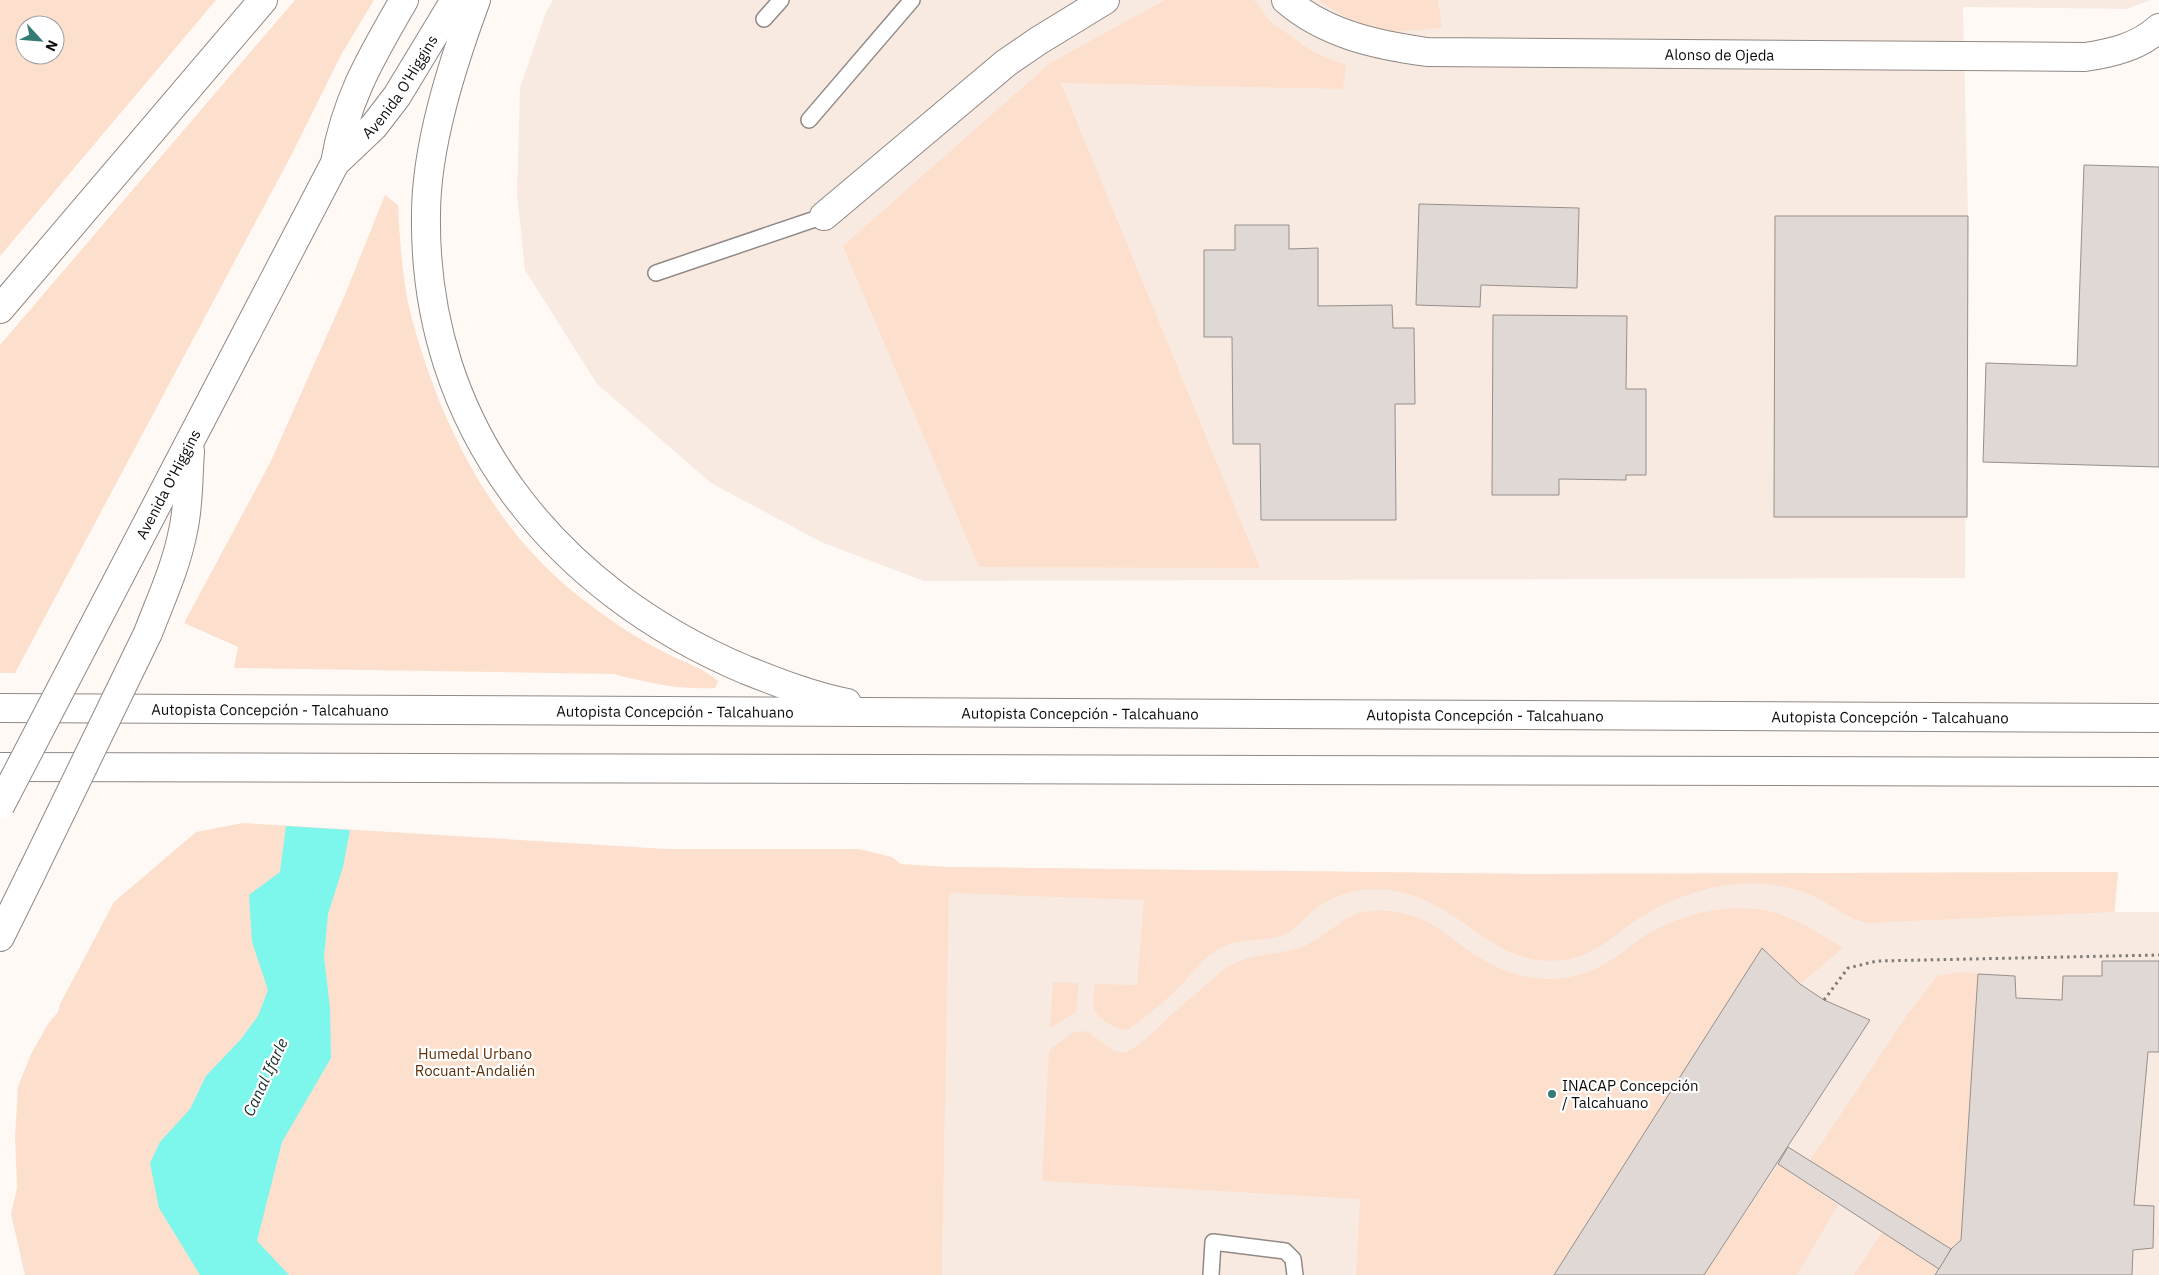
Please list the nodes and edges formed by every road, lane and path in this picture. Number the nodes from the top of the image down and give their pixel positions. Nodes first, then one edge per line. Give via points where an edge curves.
1 (264, 0) edge
2 (404, 0) edge
3 (455, 0) edge
4 (476, 0) edge
5 (781, 0) edge
6 (912, 0) edge
7 (1105, 0) edge
8 (1286, 0) edge
9 (764, 20) dead end
10 (2159, 28) edge
11 (809, 120) dead end
12 (335, 163) junction
13 (824, 216) joint
14 (656, 273) dead end
15 (0, 309) edge
16 (190, 443) junction
17 (0, 708) edge
18 (890, 713) junction
19 (2159, 718) edge
20 (0, 767) edge
21 (2159, 772) edge
22 (0, 806) edge
23 (0, 937) edge
24 (2159, 955) edge
25 (1824, 1000) dead end
26 (1211, 1275) edge
27 (1295, 1275) edge

1 - 15 main road
2 - 12 main road, Avenida O'Higgins via 362,73 348,106
3 - 12 main road, Avenida O'Higgins via 397,96 374,126
4 - 18 main road via 436,134 426,214 432,300 442,345 475,431 500,474 563,552 601,585 646,617 720,659 775,682 832,700
5 - 9 lane
6 - 11 lane
7 - 13 main road via 1006,63
8 - 10 main road, Alonso de Ojeda via 1320,23 1354,38 1427,52 2085,57 2120,51
12 - 16 main road, Avenida O'Higgins
13 - 14 lane
16 - 22 main road, Avenida O'Higgins, bridge
16 - 23 main road, bridge via 188,499 175,566 148,633
17 - 18 main road, Autopista Concepción - Talcahuano
18 - 19 main road, Autopista Concepción - Talcahuano
20 - 21 main road
24 - 25 path via 1877,961 1848,968
26 - 27 lane via 1213,1242 1285,1251 1293,1260

